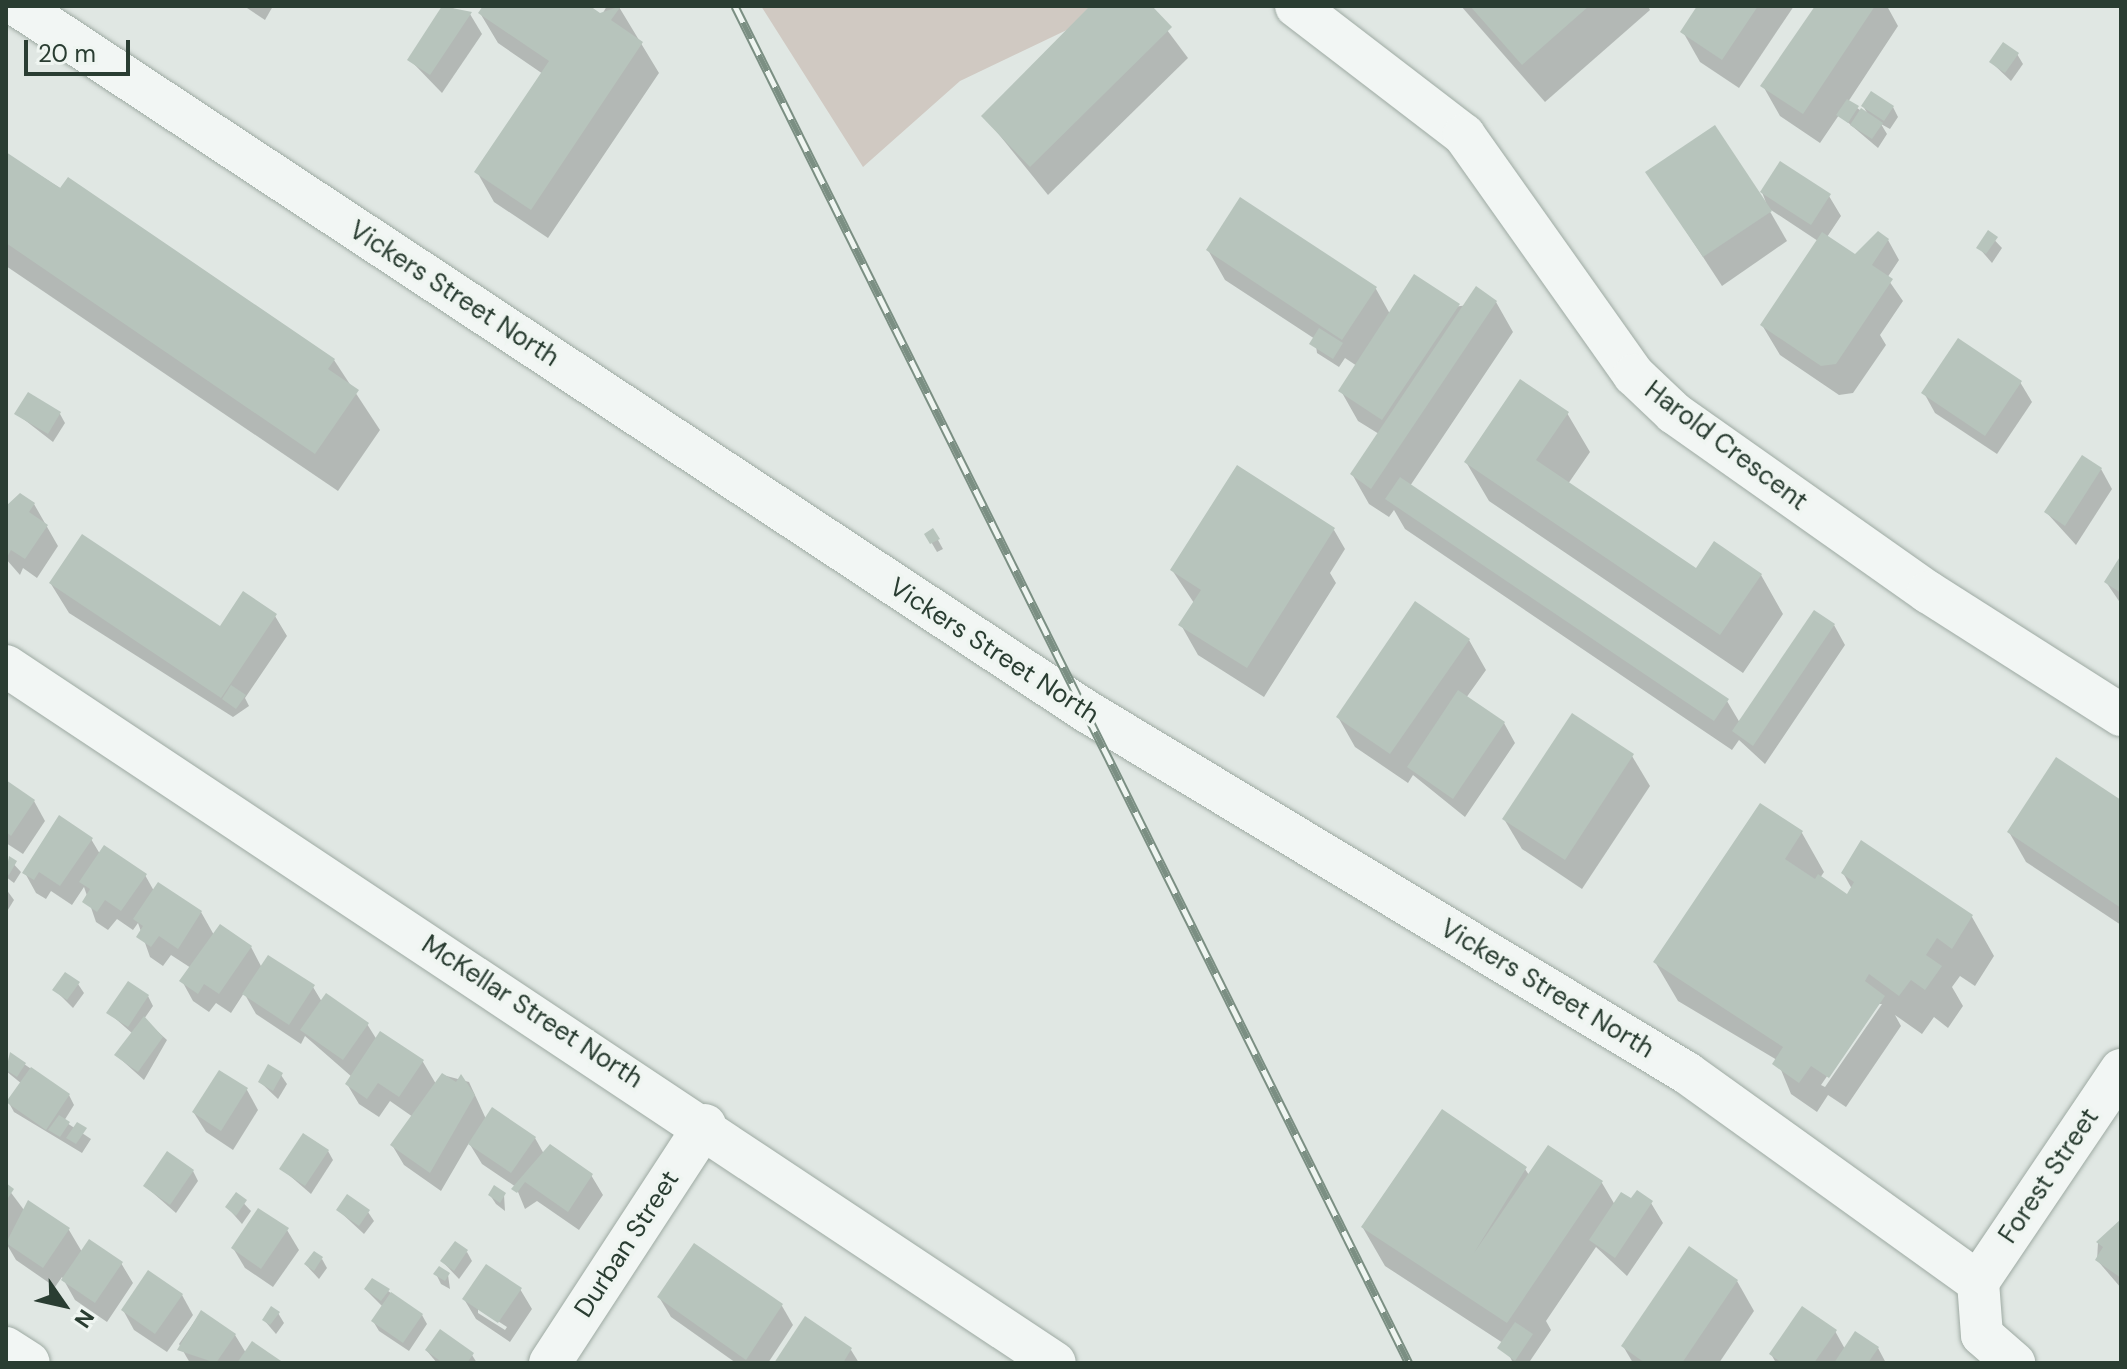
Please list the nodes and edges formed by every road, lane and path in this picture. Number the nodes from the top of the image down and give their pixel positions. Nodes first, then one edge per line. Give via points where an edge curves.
1 (18, 6) edge
2 (1296, 6) edge
3 (6, 666) edge
4 (2121, 715) edge
5 (2121, 1070) edge
6 (705, 1125) junction
7 (1978, 1282) junction
8 (6, 1348) edge
9 (29, 1363) edge
10 (550, 1363) edge
11 (1055, 1363) edge
12 (2014, 1363) edge

1 - 7 street, Vickers Street North via 1086,711 1687,1073
2 - 4 street, Harold Crescent via 1464,135 1634,375 1674,413 1928,592
3 - 6 street, McKellar Street North
5 - 7 street, Forest Street
6 - 10 street, Durban Street
6 - 11 street, McKellar Street North
7 - 12 street via 1982,1335
8 - 9 street

